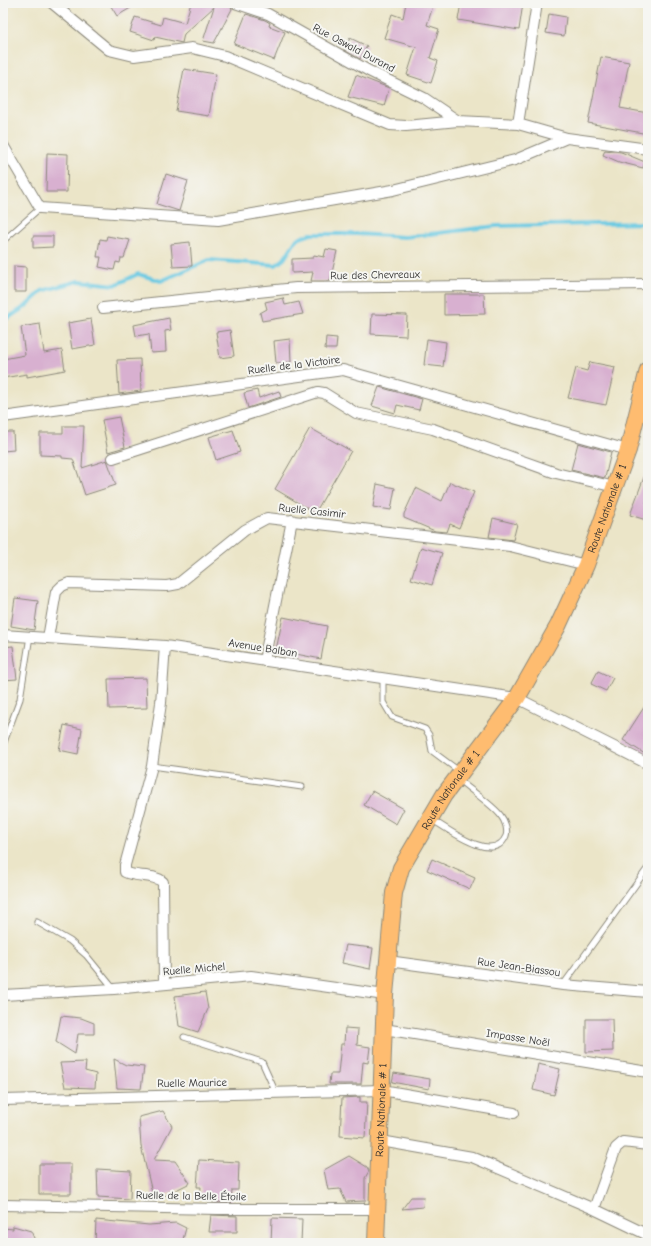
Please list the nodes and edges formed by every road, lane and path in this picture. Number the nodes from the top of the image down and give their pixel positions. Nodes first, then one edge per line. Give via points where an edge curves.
1 (52, 3) edge
2 (235, 3) edge
3 (537, 3) edge
4 (458, 121) junction
5 (518, 124) junction
6 (567, 138) junction
7 (3, 145) edge
8 (648, 149) edge
9 (40, 208) junction
10 (3, 241) edge
11 (648, 284) edge
12 (103, 308) dead end
13 (647, 380) edge
14 (3, 417) edge
15 (628, 450) junction
16 (113, 458) dead end
17 (615, 487) junction
18 (292, 520) junction
19 (586, 565) junction
20 (3, 635) edge
21 (30, 636) junction
22 (48, 638) junction
23 (164, 646) junction
24 (264, 661) junction
25 (383, 679) junction
26 (517, 698) junction
27 (3, 745) edge
28 (648, 764) edge
29 (152, 766) junction
30 (458, 775) junction
31 (302, 787) dead end
32 (430, 819) junction
33 (648, 868) edge
34 (37, 922) dead end
35 (388, 961) junction
36 (164, 984) junction
37 (563, 985) junction
38 (114, 989) junction
39 (648, 992) edge
40 (3, 995) edge
41 (385, 995) junction
42 (384, 1028) junction
43 (184, 1037) dead end
44 (648, 1072) edge
45 (382, 1090) junction
46 (276, 1093) junction
47 (3, 1100) edge
48 (514, 1114) dead end
49 (381, 1140) junction
50 (648, 1145) edge
51 (3, 1205) edge
52 (378, 1209) junction
53 (594, 1209) junction
54 (648, 1235) edge
55 (376, 1243) edge

1 - 4 street via 109,50 134,56 192,48 225,56 390,125
2 - 4 street, Rue Oswald Durand via 268,14 369,71 424,98
3 - 5 street
4 - 5 street
5 - 6 street
6 - 8 street
6 - 9 street via 515,160 393,190 218,220
7 - 9 street
9 - 10 lane
11 - 12 street, Rue des Chevreaux via 296,288
13 - 15 main road, Route Nationale # 1
14 - 15 street, Ruelle de la Victoire via 343,370
15 - 17 main road, Route Nationale # 1
16 - 17 street via 318,392 324,393 356,413 433,429 556,473
17 - 19 main road, Route Nationale # 1
18 - 19 street, Ruelle Casimir via 510,546
18 - 22 street, Ruelle Casimir via 267,518 256,524 178,584 167,586 68,583 56,592
18 - 24 street
19 - 26 main road, Route Nationale # 1 via 558,626
20 - 21 street, Avenue Balban
21 - 22 street, Avenue Balban
21 - 27 lane via 20,699
22 - 23 street, Avenue Balban
23 - 24 street, Avenue Balban
23 - 29 street via 161,703
24 - 25 street, Avenue Balban
25 - 26 street, Avenue Balban
25 - 30 lane via 383,702 392,717 425,729 432,751
26 - 28 street, Avenue Balban
26 - 30 main road, Route Nationale # 1
29 - 31 lane
29 - 36 street via 124,865 126,872 130,874 158,878 163,882
30 - 32 main road, Route Nationale # 1
30 - 32 lane via 502,816 507,829 503,842 496,847 478,846
32 - 35 main road, Route Nationale # 1 via 401,868 394,893
33 - 37 lane
34 - 38 lane via 86,955
35 - 37 street, Rue Jean-Biassou
35 - 41 main road, Route Nationale # 1
36 - 38 street, Ruelle Michel
36 - 41 street, Ruelle Michel via 251,976
37 - 39 street, Rue Jean-Biassou
38 - 40 street, Ruelle Michel
41 - 42 main road, Route Nationale # 1
42 - 44 street, Impasse Noël
42 - 45 main road, Route Nationale # 1
43 - 46 lane via 262,1062
45 - 46 street, Ruelle Maurice
45 - 48 street, Ruelle Maurice
45 - 49 main road, Route Nationale # 1
46 - 47 street, Ruelle Maurice
49 - 52 main road, Route Nationale # 1
49 - 53 street via 472,1157
50 - 53 street via 623,1142 616,1148
51 - 52 street, Ruelle de la Belle Étoile
52 - 55 main road, Route Nationale # 1
53 - 54 street

